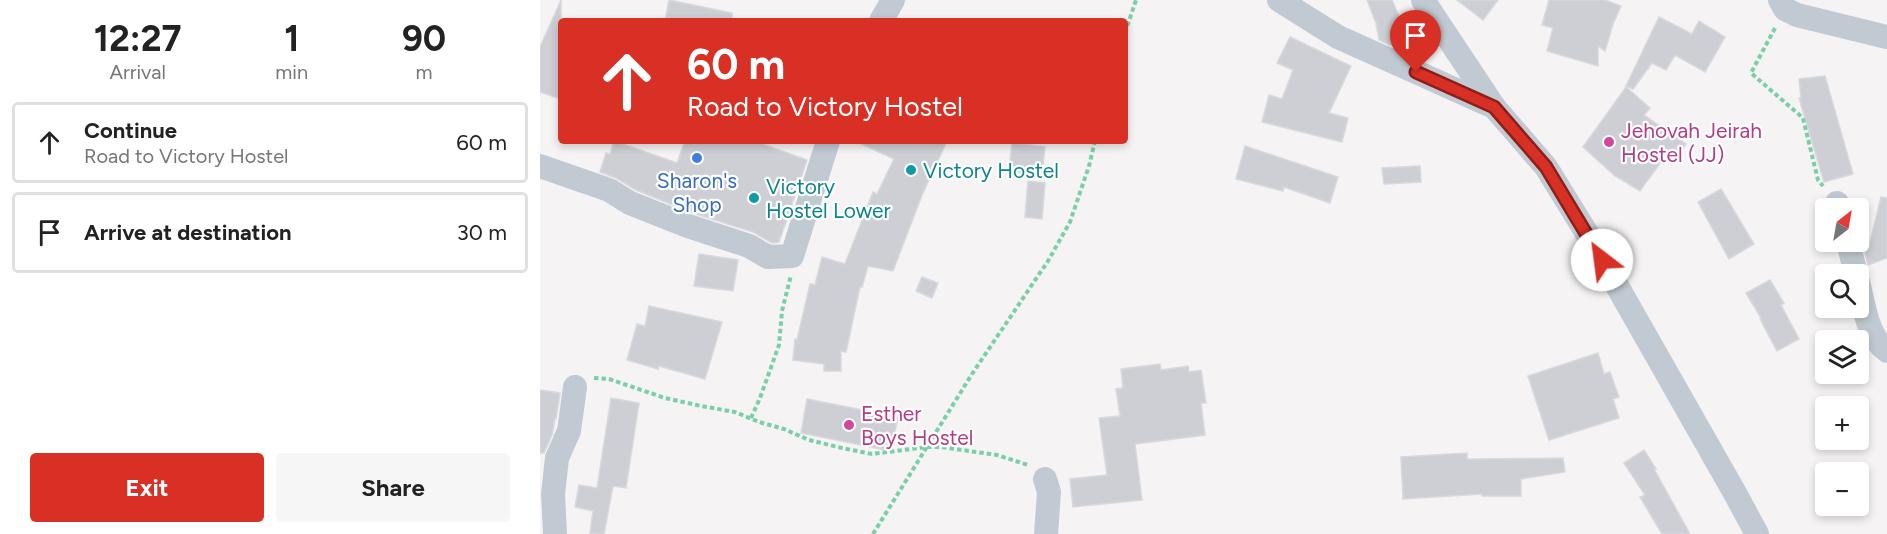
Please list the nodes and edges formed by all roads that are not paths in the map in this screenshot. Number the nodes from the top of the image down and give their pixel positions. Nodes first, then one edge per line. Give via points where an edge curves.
1 (892, 0) edge
2 (1279, 0) edge
3 (1423, 0) edge
4 (1782, 5) edge
5 (883, 18) edge
6 (1887, 37) edge
7 (1494, 107) junction
8 (827, 144) edge
9 (540, 166) edge
10 (1868, 318) edge
11 (1887, 351) edge
12 (575, 387) road end
13 (1045, 478) road end
14 (555, 534) edge
15 (1046, 534) edge
16 (1757, 534) edge

1 - 5 street
2 - 7 street via 1338,37
3 - 7 street
4 - 6 street via 1797,15
7 - 16 street via 1546,167 1591,240
8 - 9 street via 792,256 768,257 749,246 630,203 609,190
10 - 11 street via 1872,334
12 - 14 street via 569,431 557,458 553,494
13 - 15 street

